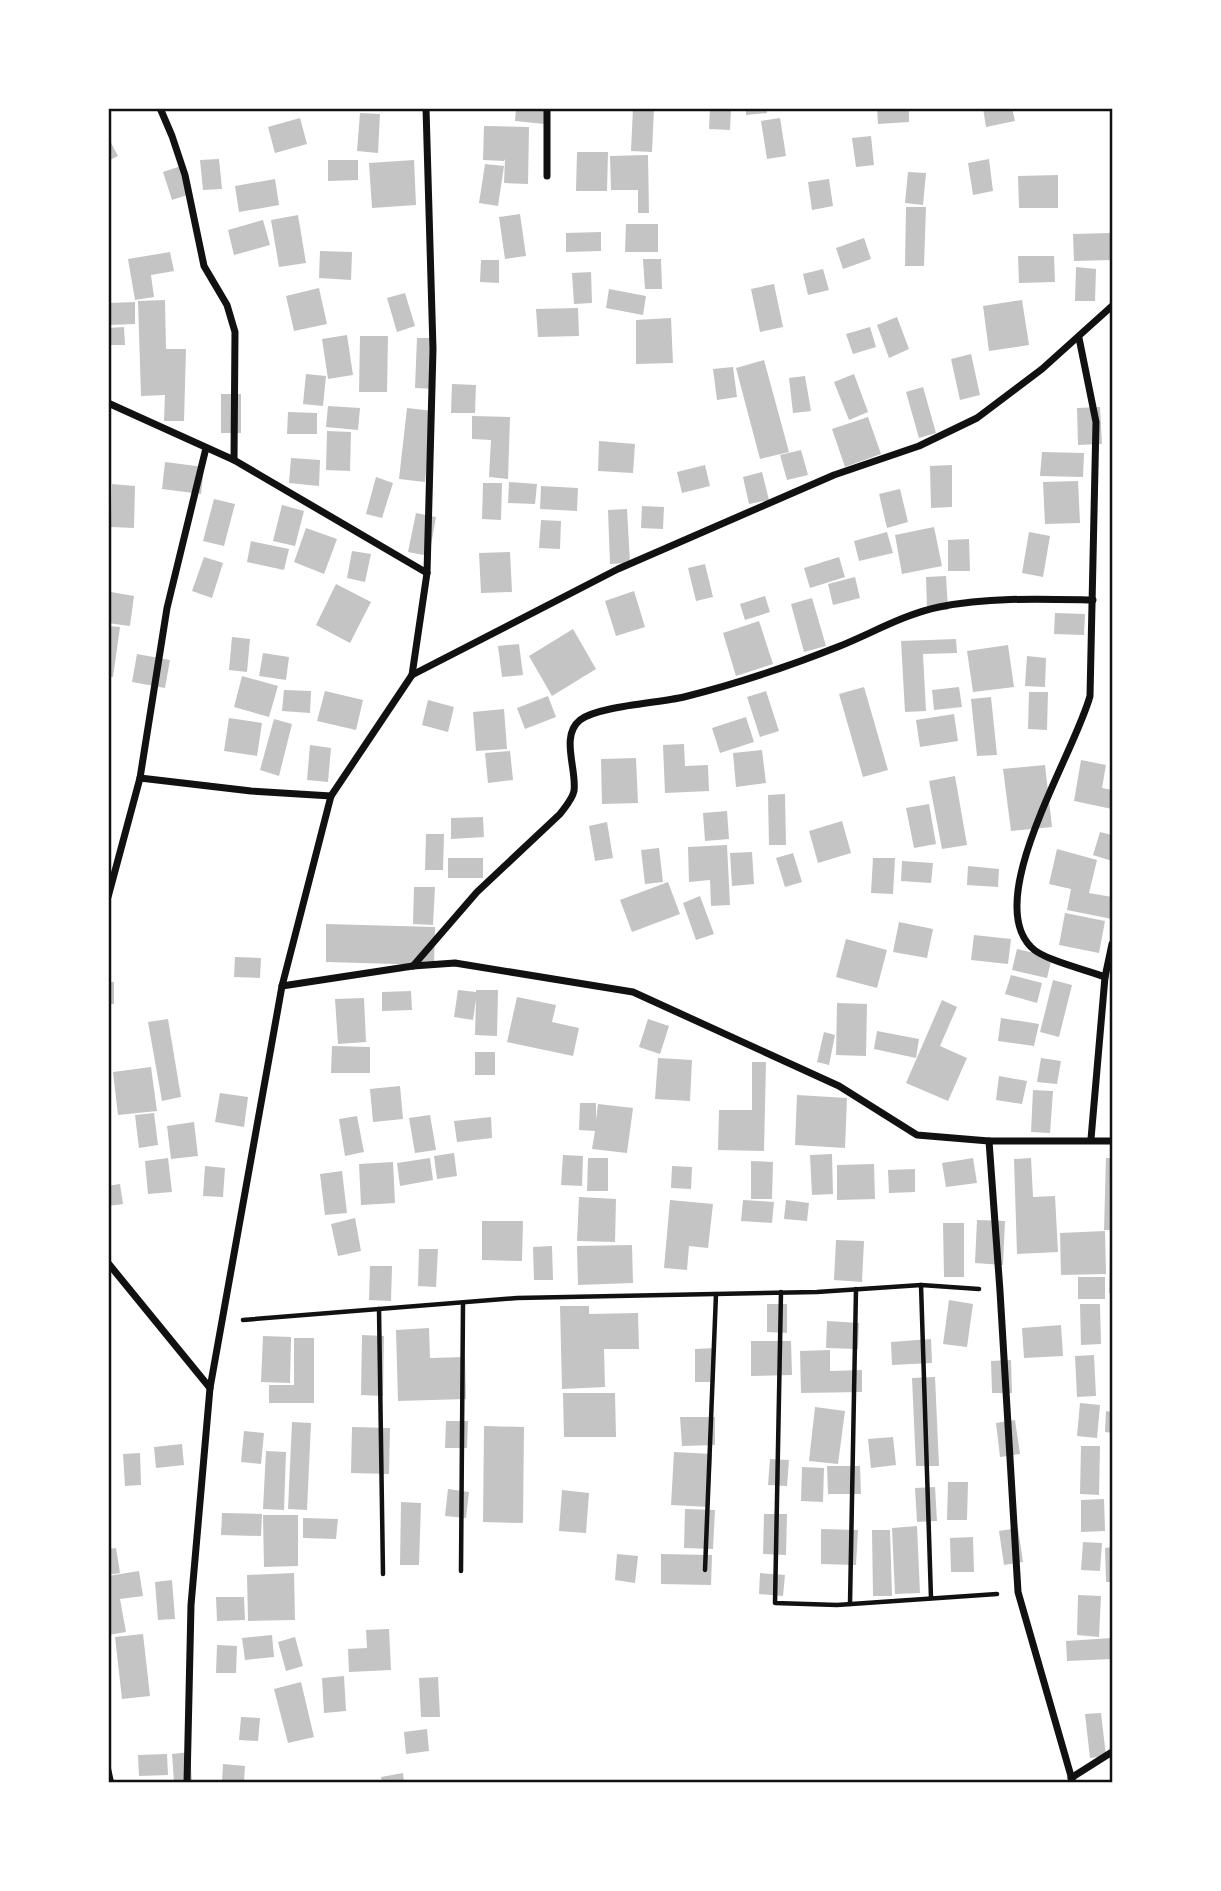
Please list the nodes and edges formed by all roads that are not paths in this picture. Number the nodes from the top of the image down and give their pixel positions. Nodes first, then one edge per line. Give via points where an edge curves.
1 (160, 108) edge
2 (426, 108) edge
3 (547, 108) edge
4 (547, 176) dead end
5 (1112, 306) edge
6 (1079, 338) junction
7 (108, 403) edge
8 (206, 448) junction
9 (233, 460) junction
10 (427, 573) junction
11 (1093, 600) junction
12 (412, 675) junction
13 (140, 778) junction
14 (331, 796) junction
15 (108, 897) edge
16 (1112, 944) edge
17 (413, 966) junction
18 (1105, 977) junction
19 (282, 986) junction
20 (1091, 1139) junction
21 (989, 1141) junction
22 (1112, 1141) edge
23 (108, 1263) edge
24 (210, 1388) junction
25 (1112, 1752) edge
26 (1072, 1780) edge
27 (187, 1783) edge

1 - 9 street via 185,175 204,266 227,306 235,332
2 - 10 street via 433,349
3 - 4 street
5 - 6 street
6 - 11 street via 1096,422
6 - 12 street via 977,418 618,569
7 - 8 street
8 - 9 street
8 - 13 street via 167,608
9 - 10 street
10 - 12 street
11 - 17 street via 1021,598 938,607 739,681 581,719 570,741 571,799 477,892
11 - 18 street via 1090,696 1024,862 1015,916 1019,932 1032,949
12 - 14 street
13 - 14 street
13 - 15 street
14 - 19 street
16 - 18 street
17 - 19 street
17 - 21 street via 456,963 633,992 839,1086 917,1135
18 - 20 street
19 - 24 street
20 - 21 street
20 - 22 street
21 - 26 street via 1018,1592
23 - 24 street
24 - 27 street via 191,1605
25 - 26 street

